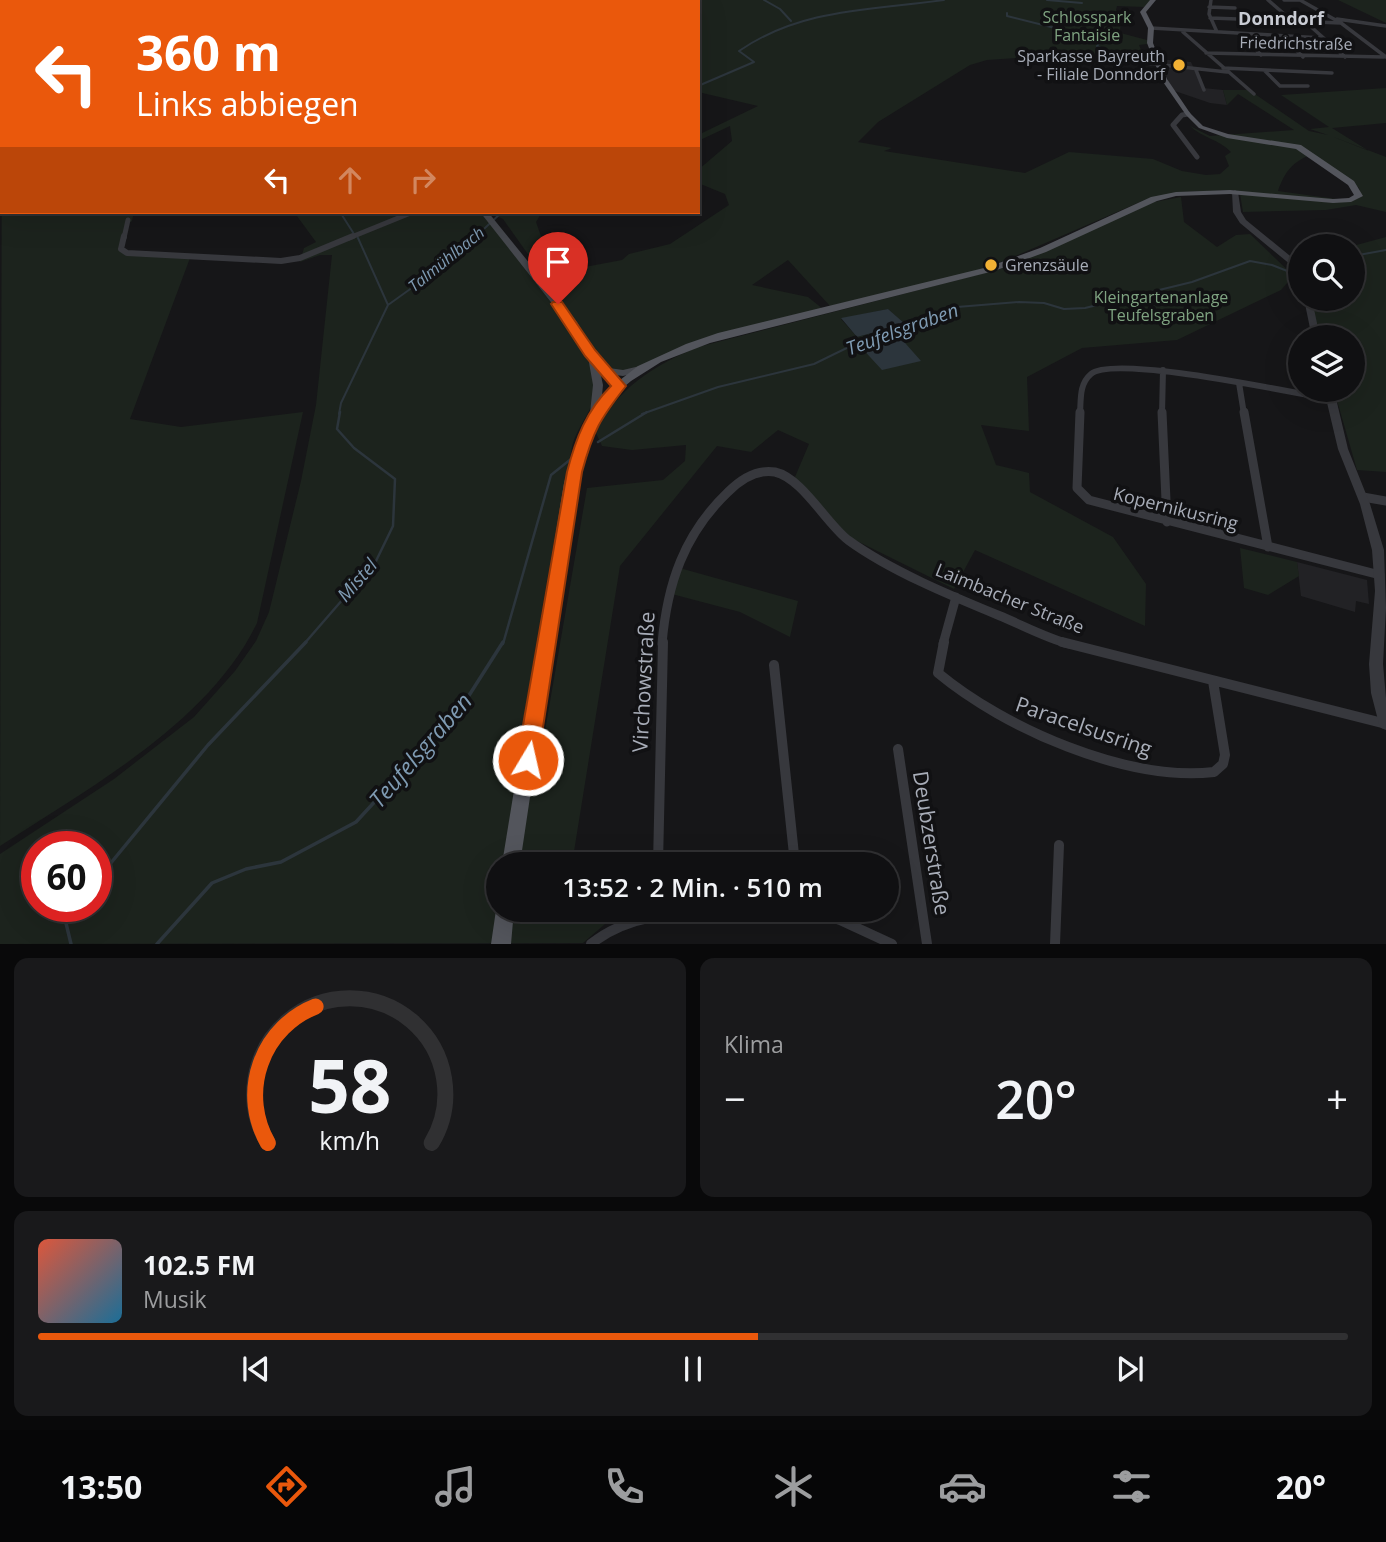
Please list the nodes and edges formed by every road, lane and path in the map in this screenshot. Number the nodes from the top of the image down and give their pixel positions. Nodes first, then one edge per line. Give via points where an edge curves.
1 (1153, 0) edge
2 (1211, 0) edge
3 (1268, 0) edge
4 (1284, 0) edge
5 (1300, 0) edge
6 (1209, 6) junction
7 (1235, 8) dead end
8 (1210, 18) junction
9 (1334, 19) junction
10 (1301, 22) junction
11 (1341, 23) junction
12 (1386, 26) edge
13 (1151, 28) junction
14 (1180, 31) junction
15 (1217, 32) junction
16 (1242, 34) junction
17 (1282, 36) junction
18 (1323, 38) junction
19 (1206, 53) junction
20 (1261, 55) junction
21 (1303, 57) junction
22 (1345, 57) junction
23 (1385, 57) edge
24 (1077, 58) dead end
25 (1159, 64) junction
26 (1196, 70) junction
27 (1225, 70) junction
28 (1265, 71) junction
29 (1332, 73) dead end
30 (1308, 86) dead end
31 (1204, 90) dead end
32 (1254, 94) dead end
33 (1188, 114) junction
34 (1197, 157) dead end
35 (1235, 192) junction
36 (408, 214) edge
37 (486, 214) edge
38 (128, 220) dead end
39 (492, 222) joint
40 (1288, 258) edge
41 (645, 368) junction
42 (1163, 370) junction
43 (601, 374) junction
44 (1239, 383) junction
45 (618, 386) junction
46 (1288, 390) edge
47 (1331, 402) edge
48 (596, 413) junction
49 (776, 471) joint
50 (1363, 497) junction
51 (1386, 501) edge
52 (1167, 522) junction
53 (1268, 547) junction
54 (1380, 575) junction
55 (956, 597) junction
56 (774, 664) dead end
57 (1213, 681) junction
58 (1386, 724) edge
59 (898, 749) dead end
60 (1059, 845) dead end
61 (513, 852) edge
62 (658, 852) edge
63 (794, 852) edge
64 (503, 922) edge
65 (632, 922) edge
66 (846, 922) edge
67 (500, 943) edge
68 (591, 943) edge
69 (892, 943) edge
70 (927, 943) edge
71 (1055, 943) edge

1 - 13 main road via 1143,12
2 - 6 street
3 - 10 street via 1290,19
4 - 5 street
5 - 9 street
6 - 7 street
6 - 8 street
8 - 10 street
8 - 15 street
9 - 11 street
9 - 12 street
10 - 11 street
10 - 18 street
11 - 23 street
13 - 14 street
13 - 25 main road via 1149,37
14 - 15 street
14 - 19 street
15 - 16 street
16 - 17 street
16 - 20 street
17 - 18 street
17 - 21 street
18 - 22 street
19 - 20 street, Friedrichstraße
19 - 27 street
20 - 21 street, Friedrichstraße
21 - 22 street, Friedrichstraße
22 - 23 street, Friedrichstraße
24 - 25 street
25 - 26 street
25 - 33 main road via 1168,87
26 - 27 street
26 - 31 street
27 - 28 street
27 - 32 street
28 - 29 street
28 - 30 street via 1280,86
33 - 34 street via 1173,125
33 - 35 main road via 1213,133 1298,147 1360,192 1351,200 1333,201
35 - 40 street via 1243,221
35 - 41 main road via 1154,199 991,269 722,335
36 - 38 street via 316,254 281,261 127,253 121,249
37 - 39 main road
39 - 43 main road via 573,324
41 - 43 main road
41 - 45 main road
42 - 44 street, Kopernikusring
42 - 52 street via 1161,442
42 - 52 street, Kopernikusring via 1106,368 1085,380 1075,480 1082,494 1098,504
43 - 45 main road
43 - 48 main road
44 - 46 street, Kopernikusring
44 - 53 street
45 - 48 main road
47 - 50 street via 1343,449
48 - 61 main road via 582,442 560,548
49 - 55 street, Laimbacher Straße via 788,477 846,538
49 - 62 street, Virchowstraße via 748,475 725,494 691,535 671,579 661,636
50 - 51 street
50 - 54 street
52 - 53 street, Kopernikusring
53 - 54 street, Kopernikusring
54 - 58 street via 1376,664
55 - 57 street, Laimbacher Straße via 1062,642
55 - 57 street, Paracelsusring via 938,673 997,716 1122,763 1193,774 1214,772 1223,764 1226,755
56 - 63 street
57 - 58 street, Laimbacher Straße
59 - 70 street, Deubzerstraße
60 - 71 street
64 - 67 main road
65 - 68 street via 602,933
66 - 69 street

